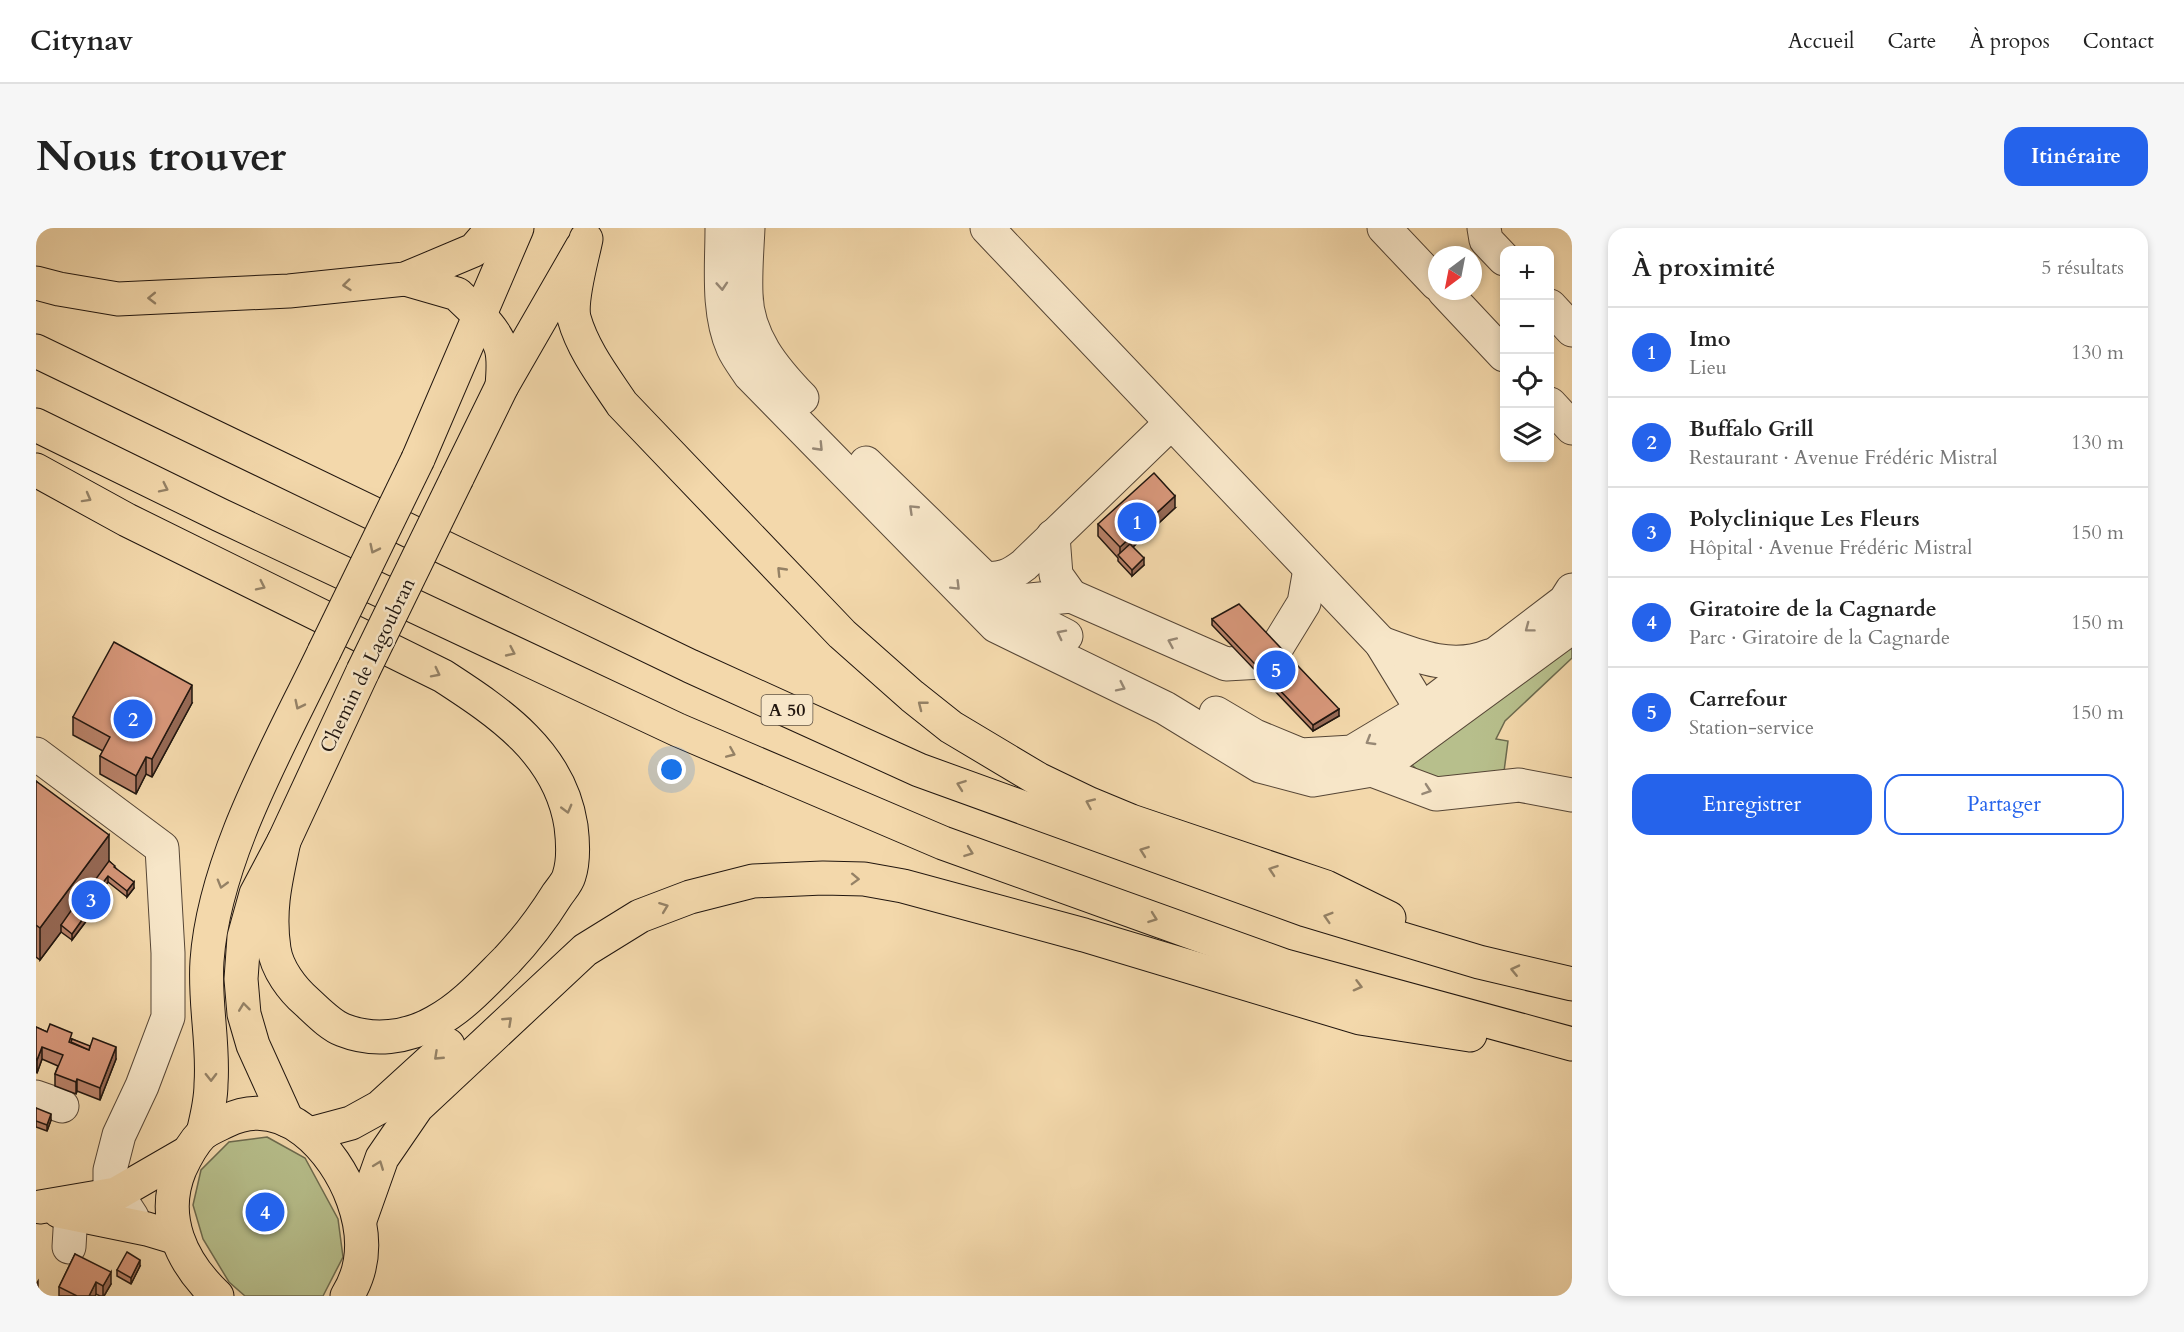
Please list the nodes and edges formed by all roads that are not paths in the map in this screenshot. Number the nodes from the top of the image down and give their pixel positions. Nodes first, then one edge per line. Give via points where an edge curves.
1 (493, 228) edge
2 (517, 228) edge
3 (722, 228) edge
4 (748, 228) edge
5 (987, 228) edge
6 (1384, 228) edge
7 (1484, 228) edge
8 (588, 233) edge
9 (1500, 255) edge
10 (1428, 274) edge
11 (405, 279) junction
12 (36, 283) edge
13 (1452, 300) edge
14 (1554, 310) edge
15 (480, 316) junction
16 (1572, 330) edge
17 (36, 351) edge
18 (1503, 354) edge
19 (502, 386) junction
20 (1554, 408) edge
21 (1171, 423) junction
22 (36, 425) edge
23 (1572, 428) edge
24 (36, 470) edge
25 (1053, 536) junction
26 (1310, 569) junction
27 (995, 588) junction
28 (1572, 590) edge
29 (1071, 596) junction
30 (1572, 627) edge
31 (1381, 643) junction
32 (1495, 654) junction
33 (1422, 710) junction
34 (36, 753) edge
35 (1372, 770) junction
36 (1572, 795) edge
37 (284, 841) junction
38 (569, 877) junction
39 (1479, 962) junction
40 (1572, 984) edge
41 (1572, 1044) edge
42 (1572, 1051) edge
43 (299, 1127) junction
44 (119, 1135) junction
45 (195, 1143) junction
46 (151, 1175) junction
47 (116, 1194) junction
48 (38, 1207) edge
49 (360, 1220) junction
50 (162, 1233) junction
51 (205, 1290) edge
52 (351, 1293) edge

1 - 11 main road via 474,250
2 - 15 main road
3 -> 35 street via 724,317 733,348 750,375 996,626 1165,708 1260,766 1312,780
27 -> 4 street via 776,372 751,325 746,296
5 - 21 street
6 - 10 street
7 - 9 street via 1486,240
8 - 19 main road, Chemin de Lagoubran
39 -> 8 main road via 1326,888 1090,804 993,753 912,696 842,634 622,404 593,362 574,316 577,280
11 -> 12 main road via 289,291 118,299
11 - 15 main road via 457,294
13 - 18 street
14 - 16 street
15 - 19 main road via 496,333 504,355
15 -> 45 main road, bridge via 418,459 264,776 221,884 207,962 212,1082 208,1113
39 -> 17 main road, A 50 via 1306,910 919,770 690,666
19 - 37 main road, Chemin de Lagoubran, bridge
20 - 23 street
21 - 25 street
21 - 26 street
22 -> 41 main road via 678,730 943,843 1285,966
24 -> 38 main road via 127,520 443,676 492,708 527,740 555,776 568,808 573,843
25 - 27 street via 1024,566 1010,576 995,579
25 - 29 street via 1056,575
26 -> 29 street via 1304,603 1277,647 1262,662 1226,664
26 - 31 street
27 - 29 street via 1020,601
33 -> 27 street via 1352,752 1301,756 1255,736 1165,684 1029,617
28 -> 32 street via 1565,601
30 - 35 street
31 - 32 street via 1454,664
31 - 33 street
32 - 33 street
34 - 44 street via 162,848 168,1017
35 -> 36 street via 1436,794 1520,785
37 - 38 main road via 272,898 274,951 282,972 320,1014 342,1029 364,1035 405,1034 458,1008 528,938
43 -> 37 main road, Chemin de Lagoubran via 253,1045 244,1014 241,979 244,937 256,894
38 -> 43 main road via 550,936 535,958 409,1083 380,1107 351,1123
40 -> 39 main road, A 50
49 -> 42 main road via 382,1158 417,1107 585,950 640,916 690,897 753,881 864,879 903,886 1084,934 1360,1018
43 - 45 main road via 269,1115 253,1114 232,1119
43 - 49 main road, Chemin de Lagoubran via 330,1156
44 - 46 street via 129,1159
44 - 47 street via 110,1170 110,1183
45 - 46 main road
45 - 50 main road via 174,1184 172,1219
46 - 47 main road
47 - 48 main road
47 - 50 street via 135,1222
48 - 50 main road via 72,1235
49 - 52 main road via 362,1260
50 - 51 main road via 189,1262

